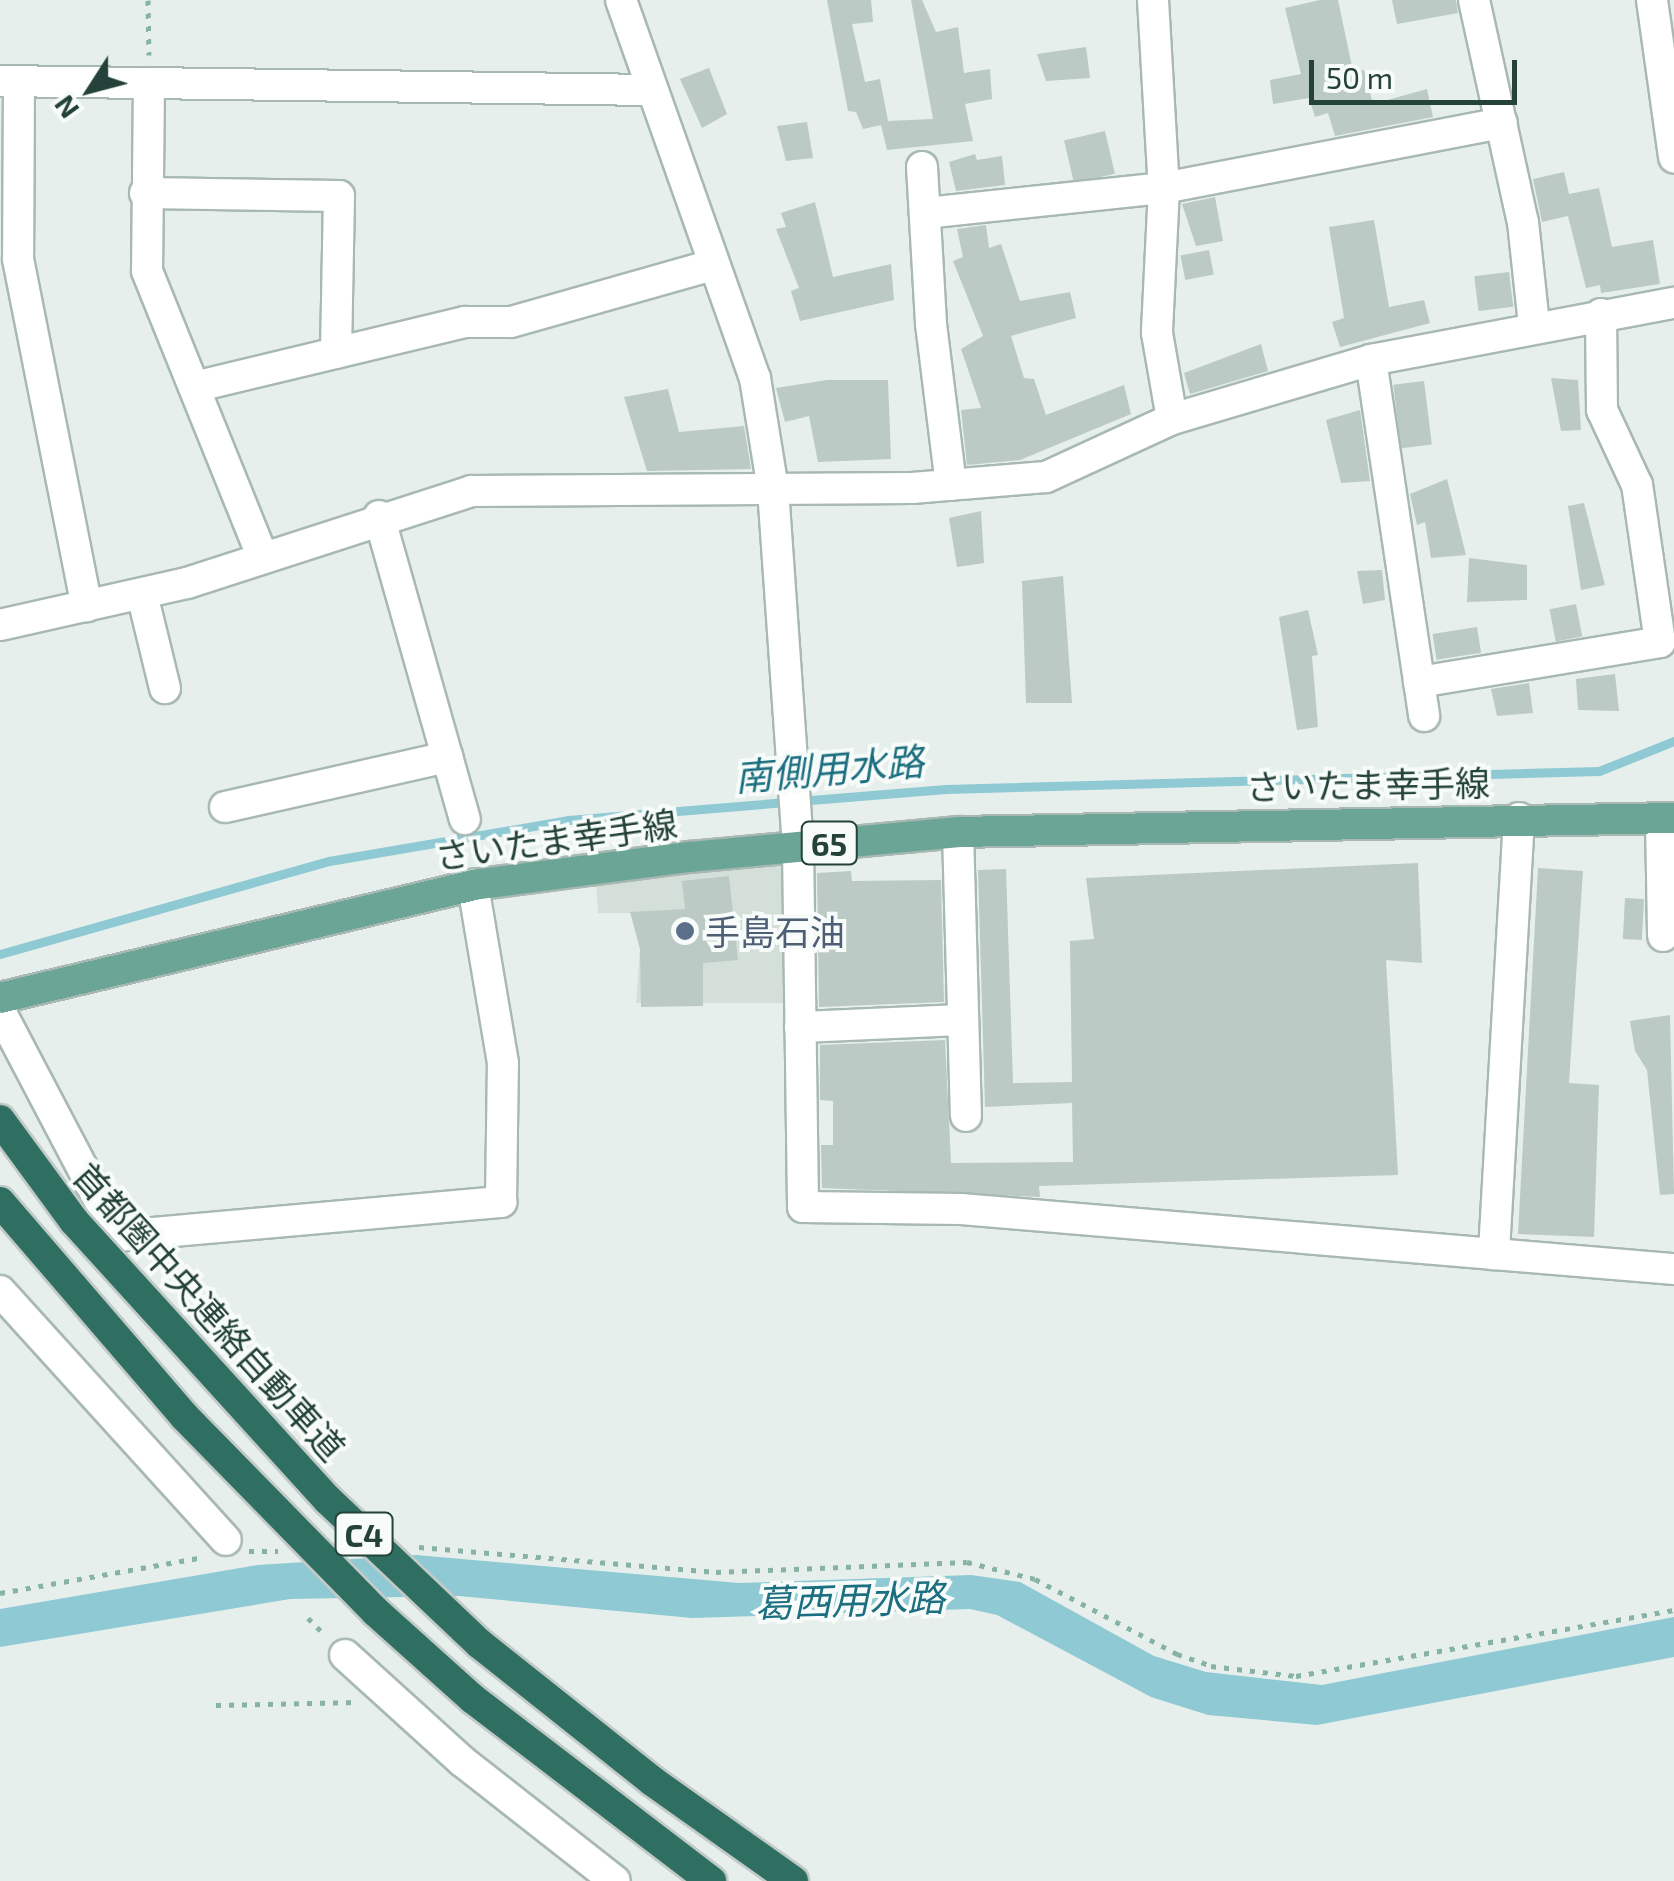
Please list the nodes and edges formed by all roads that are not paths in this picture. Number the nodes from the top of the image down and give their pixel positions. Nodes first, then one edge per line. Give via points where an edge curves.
1 (621, 0) edge
2 (1153, 0) edge
3 (1474, 0) edge
4 (1652, 0) edge
5 (10, 81) edge
6 (149, 83) junction
7 (650, 90) junction
8 (1502, 122) junction
9 (1674, 157) edge
10 (922, 167) dead end
11 (1164, 188) junction
12 (145, 193) junction
13 (925, 213) junction
14 (713, 265) junction
15 (1674, 303) edge
16 (1601, 314) junction
17 (1534, 325) junction
18 (336, 353) junction
19 (1370, 360) junction
20 (194, 386) junction
21 (1172, 419) junction
22 (951, 485) junction
23 (773, 490) junction
24 (379, 516) junction
25 (262, 555) junction
26 (142, 594) junction
27 (87, 606) junction
28 (0, 625) edge
29 (1419, 682) junction
30 (166, 688) dead end
31 (1424, 716) dead end
32 (447, 757) junction
33 (225, 807) dead end
34 (1519, 818) junction
35 (1667, 818) edge
36 (465, 819) dead end
37 (958, 832) junction
38 (798, 846) junction
39 (473, 886) junction
40 (1664, 936) dead end
41 (0, 998) edge
42 (0, 1011) edge
43 (964, 1020) junction
44 (800, 1027) junction
45 (966, 1116) dead end
46 (0, 1120) edge
47 (0, 1202) edge
48 (1494, 1254) junction
49 (1674, 1269) edge
50 (0, 1291) edge
51 (230, 1549) road end
52 (345, 1655) dead end
53 (615, 1881) edge
54 (711, 1881) edge
55 (793, 1881) edge

1 - 7 street
2 - 11 street
3 - 8 street
4 - 9 street
5 - 6 street
5 - 27 street via 18,259
6 - 7 street
6 - 12 street
7 - 14 street
8 - 11 street
8 - 17 street
10 - 13 street
11 - 13 street
11 - 21 street via 1157,333
12 - 18 street via 338,196
12 - 20 street via 147,271
13 - 22 street
14 - 18 street via 511,322 464,322
14 - 23 street via 756,378
15 - 16 street
16 - 17 street
16 - 29 street via 1602,410 1637,485 1660,642
17 - 19 street
18 - 20 street
19 - 21 street
19 - 29 street
20 - 25 street
21 - 22 street via 1046,477
22 - 23 street
23 - 24 street via 520,486 471,491
23 - 38 street
24 - 25 street
24 - 32 street
25 - 26 street
26 - 27 street
26 - 30 street
27 - 28 street
29 - 31 street
32 - 33 street
32 - 36 street
34 - 35 main road, さいたま幸手線 / 65
34 - 37 main road, さいたま幸手線 / 65
34 - 48 street
35 - 40 street
37 - 38 main road, さいたま幸手線 / 65
37 - 43 street
38 - 39 main road, さいたま幸手線 / 65
38 - 44 street
39 - 41 main road, さいたま幸手線 / 65
39 - 42 street via 503,1063 501,1202 118,1236
43 - 44 street
43 - 45 street
44 - 48 street via 803,1207 961,1209
46 - 55 highway, 首都圏中央連絡自動車道 / C4, bridge via 74,1220 328,1500 480,1644 652,1781
47 - 54 highway, C4, bridge via 184,1416 376,1612 472,1699
48 - 49 street
50 - 51 street
52 - 53 street

